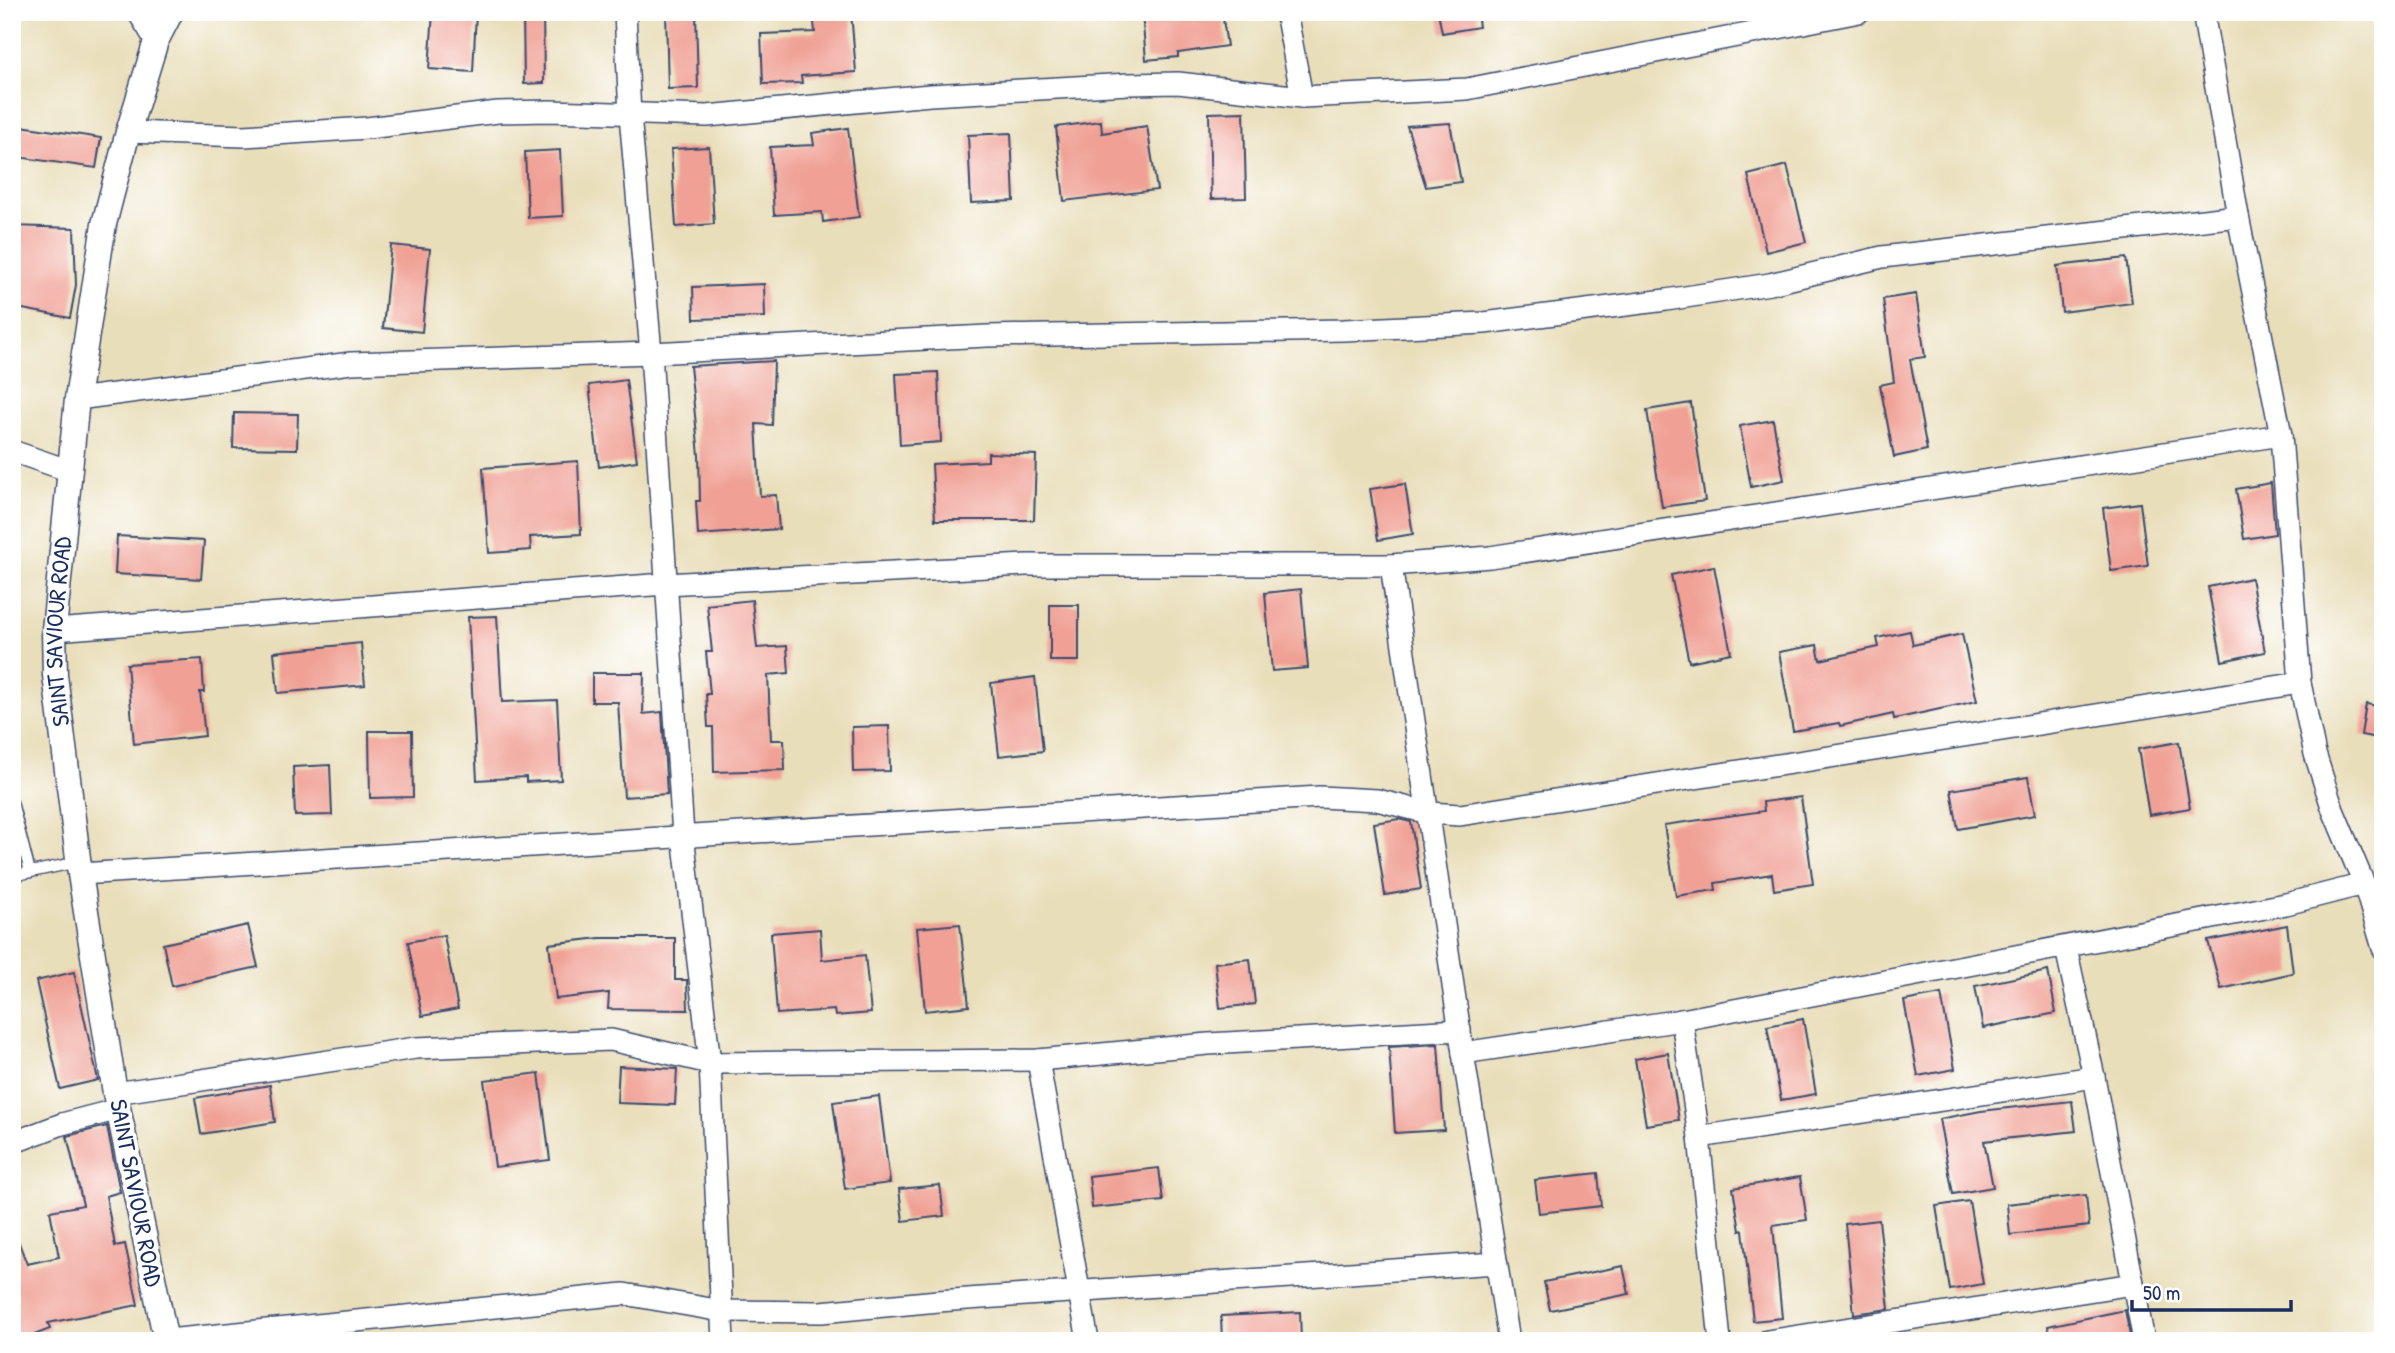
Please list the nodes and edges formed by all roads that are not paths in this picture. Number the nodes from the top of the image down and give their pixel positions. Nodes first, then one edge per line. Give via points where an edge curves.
1 (138, 12) edge
2 (171, 12) edge
3 (625, 12) edge
4 (1286, 12) edge
5 (1859, 12) edge
6 (2203, 12) edge
7 (156, 41) junction
8 (1302, 97) junction
9 (631, 115) junction
10 (128, 132) junction
11 (2238, 216) junction
12 (651, 354) junction
13 (77, 399) junction
14 (2281, 435) junction
15 (12, 451) edge
16 (70, 471) junction
17 (1391, 565) junction
18 (665, 584) junction
19 (54, 630) junction
20 (2300, 682) junction
21 (12, 802) edge
22 (1429, 813) junction
23 (683, 835) junction
24 (79, 868) junction
25 (30, 872) junction
26 (12, 876) edge
27 (2364, 884) junction
28 (2066, 948) junction
29 (2383, 948) edge
30 (1682, 1020) junction
31 (1460, 1030) junction
32 (1463, 1053) junction
33 (1038, 1060) junction
34 (710, 1063) junction
35 (2094, 1077) junction
36 (117, 1101) junction
37 (1699, 1137) junction
38 (12, 1143) edge
39 (1496, 1263) junction
40 (2133, 1284) junction
41 (1081, 1292) junction
42 (722, 1311) junction
43 (163, 1340) edge
44 (723, 1341) edge
45 (1088, 1341) edge
46 (1509, 1341) edge
47 (1720, 1341) edge
48 (1767, 1341) edge
49 (2144, 1341) edge

1 - 7 street
2 - 7 street, SAINT SAVIOUR ROAD
3 - 9 street
4 - 8 street
5 - 8 street via 1467,89
6 - 11 street
7 - 10 street, SAINT SAVIOUR ROAD
8 - 9 street via 1142,83 930,95 707,116
9 - 10 street via 498,112 367,128 244,136
9 - 12 street
10 - 13 street, SAINT SAVIOUR ROAD via 104,224
11 - 12 street via 1882,257 1770,284 1484,323 1332,331 987,335
11 - 14 street
12 - 13 street via 351,363
12 - 18 street
13 - 16 street, SAINT SAVIOUR ROAD
14 - 17 street via 1490,556
14 - 20 street
15 - 16 street
16 - 19 street, SAINT SAVIOUR ROAD
17 - 18 street via 1026,565
17 - 22 street
18 - 19 street
18 - 23 street
19 - 24 street, SAINT SAVIOUR ROAD via 55,675
20 - 22 street via 1460,815
20 - 27 street via 2315,754
21 - 25 lane
22 - 23 street via 1377,800 1320,797
22 - 31 street
23 - 24 street
23 - 34 street
24 - 25 lane
24 - 36 street, SAINT SAVIOUR ROAD
25 - 26 lane
27 - 28 street
27 - 29 street
28 - 30 street
28 - 35 street
30 - 32 street
30 - 37 street
31 - 32 street
31 - 33 street via 1208,1044
32 - 39 street
33 - 34 street
33 - 41 street
34 - 36 street via 611,1040 416,1048
34 - 42 street
35 - 37 street
35 - 40 street
36 - 38 street
36 - 43 street, SAINT SAVIOUR ROAD
37 - 47 street
39 - 41 street
39 - 46 street
40 - 48 street
40 - 49 street
41 - 42 street via 821,1312
41 - 45 street
42 - 43 street via 624,1294
42 - 44 street

